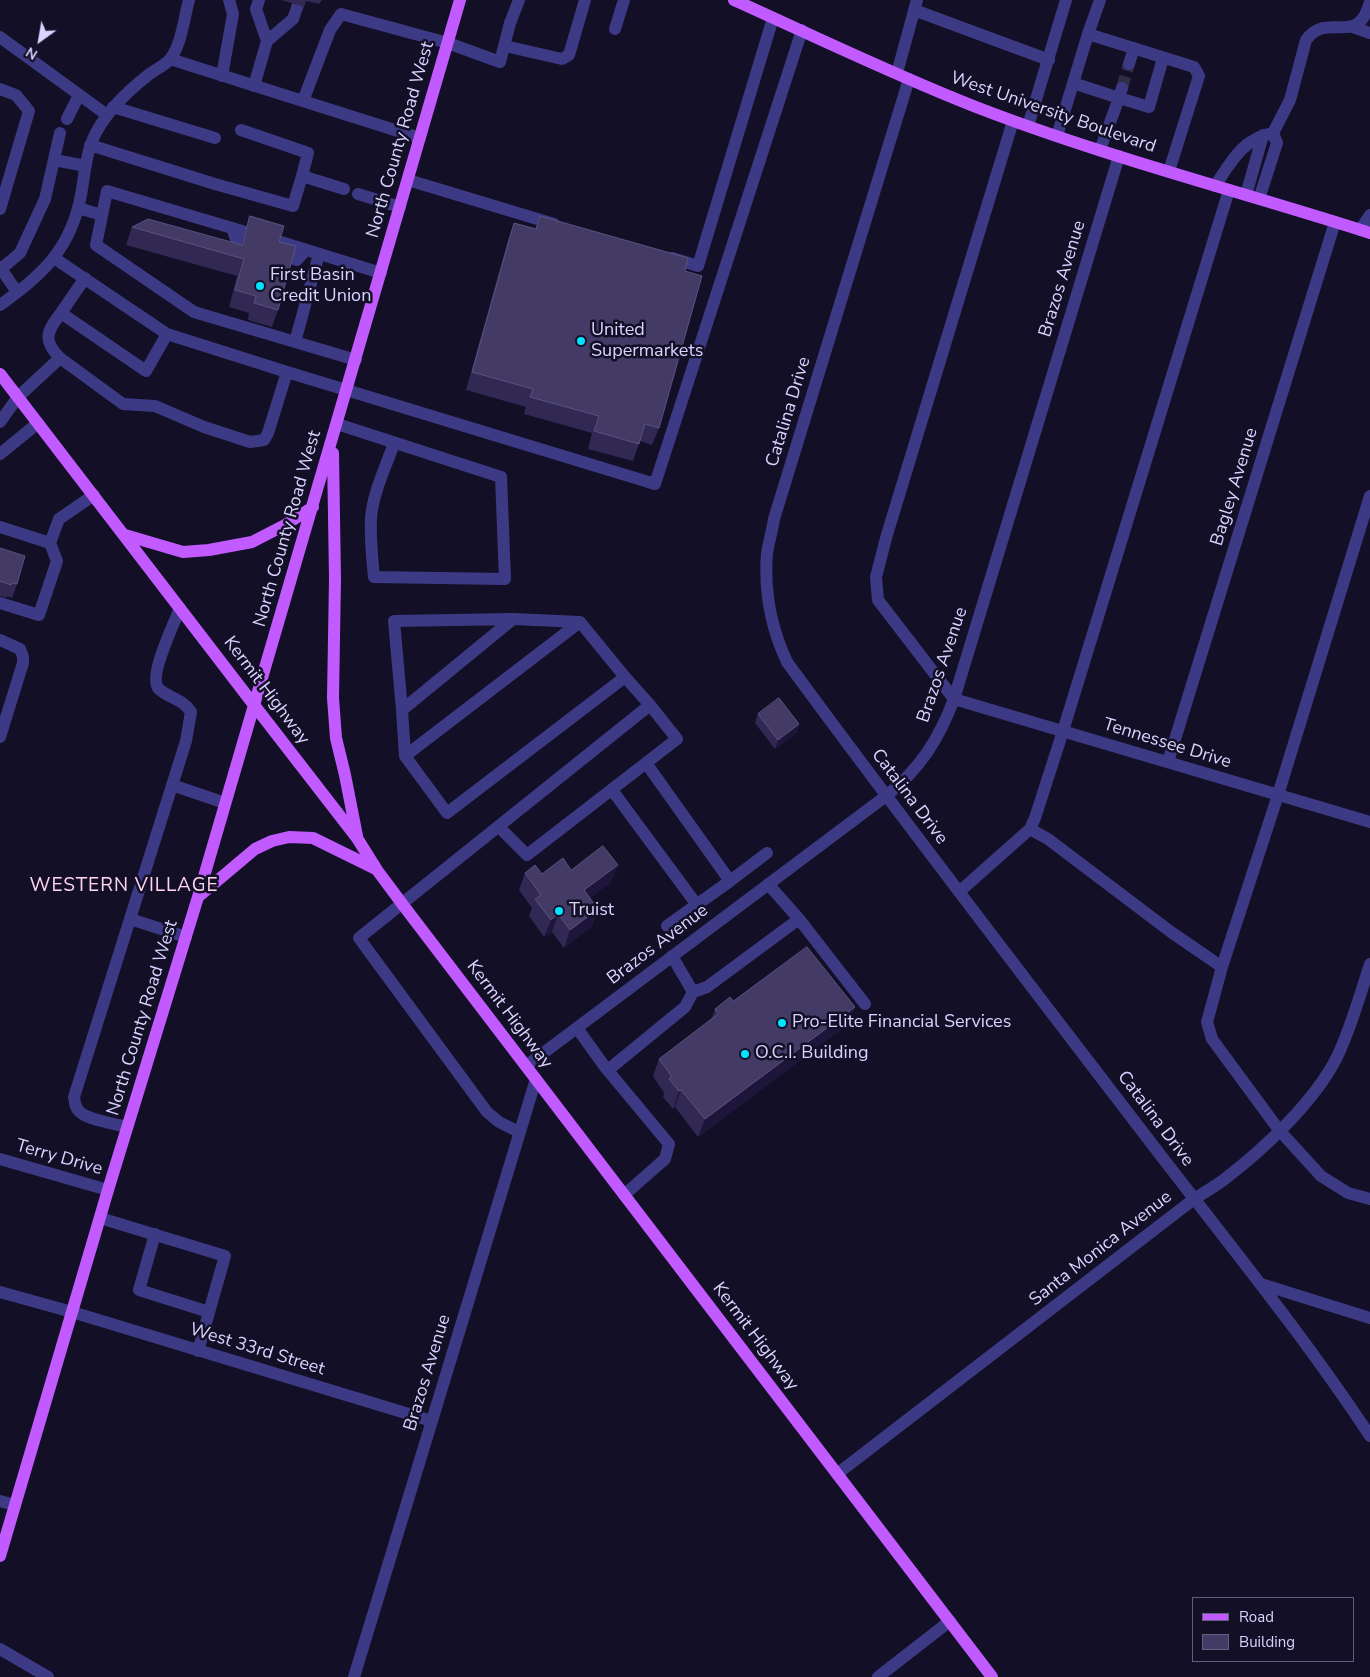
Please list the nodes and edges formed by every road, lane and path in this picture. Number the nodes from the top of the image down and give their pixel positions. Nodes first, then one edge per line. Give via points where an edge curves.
1 (189, 0) edge
2 (229, 0) edge
3 (259, 0) edge
4 (460, 0) edge
5 (519, 0) edge
6 (585, 0) edge
7 (624, 0) edge
8 (735, 0) edge
9 (1066, 0) edge
10 (1100, 0) edge
11 (1370, 2) edge
12 (298, 5) dead end
13 (916, 5) edge
14 (773, 18) junction
15 (1353, 27) junction
16 (615, 29) dead end
17 (802, 30) junction
18 (1370, 33) edge
19 (1088, 34) junction
20 (0, 37) edge
21 (267, 41) junction
22 (448, 43) junction
23 (504, 46) junction
24 (1134, 48) junction
25 (1163, 58) junction
26 (170, 60) junction
27 (1048, 60) junction
28 (1129, 64) tunnel mouth
29 (896, 73) junction
30 (222, 76) junction
31 (909, 79) junction
32 (1073, 83) junction
33 (254, 86) junction
34 (0, 89) edge
35 (1120, 93) junction
36 (79, 95) junction
37 (303, 101) junction
38 (110, 111) junction
39 (67, 119) dead end
40 (1013, 121) junction
41 (1028, 126) junction
42 (241, 130) dead end
43 (60, 133) dead end
44 (1268, 134) junction
45 (1057, 136) junction
46 (215, 138) dead end
47 (420, 138) junction
48 (90, 145) junction
49 (1100, 150) junction
50 (1119, 156) junction
51 (54, 160) junction
52 (86, 166) junction
53 (1169, 171) junction
54 (302, 176) junction
55 (408, 180) junction
56 (1215, 186) junction
57 (344, 189) dead end
58 (1229, 190) junction
59 (358, 194) dead end
60 (1246, 195) junction
61 (1260, 199) junction
62 (400, 207) junction
63 (78, 208) junction
64 (0, 209) edge
65 (102, 215) junction
66 (1370, 215) edge
67 (1335, 222) junction
68 (232, 228) junction
69 (570, 228) edge
70 (1365, 231) edge
71 (241, 243) edge
72 (306, 250) junction
73 (274, 253) edge
74 (319, 254) junction
75 (662, 256) edge
76 (54, 258) junction
77 (1, 268) edge
78 (381, 273) junction
79 (85, 278) junction
80 (17, 292) junction
81 (0, 305) edge
82 (61, 313) junction
83 (167, 334) junction
84 (295, 342) junction
85 (60, 358) junction
86 (356, 360) junction
87 (287, 372) junction
88 (0, 374) edge
89 (347, 390) junction
90 (18, 397) junction
91 (0, 422) edge
92 (38, 423) junction
93 (337, 424) junction
94 (332, 442) junction
95 (394, 443) junction
96 (0, 454) edge
97 (94, 495) junction
98 (1370, 496) edge
99 (313, 507) junction
100 (0, 527) edge
101 (125, 535) junction
102 (50, 543) junction
103 (0, 603) edge
104 (180, 608) junction
105 (513, 619) junction
106 (580, 622) junction
107 (0, 640) edge
108 (625, 677) junction
109 (954, 699) junction
110 (254, 705) junction
111 (650, 705) junction
112 (402, 710) junction
113 (1063, 731) junction
114 (0, 737) edge
115 (405, 756) junction
116 (1168, 762) junction
117 (646, 763) junction
118 (172, 785) junction
119 (612, 790) junction
120 (1278, 795) junction
121 (886, 796) junction
122 (225, 803) junction
123 (1370, 822) edge
124 (499, 827) junction
125 (1030, 829) junction
126 (358, 838) junction
127 (767, 853) dead end
128 (377, 870) junction
129 (730, 882) junction
130 (768, 884) junction
131 (959, 892) junction
132 (198, 897) junction
133 (403, 905) junction
134 (697, 905) junction
135 (130, 919) junction
136 (800, 919) junction
137 (667, 926) dead end
138 (186, 937) junction
139 (672, 956) junction
140 (1370, 964) edge
141 (1222, 967) junction
142 (693, 992) junction
143 (865, 1004) dead end
144 (577, 1028) junction
145 (526, 1066) junction
146 (608, 1070) junction
147 (536, 1079) junction
148 (128, 1127) junction
149 (1280, 1130) junction
150 (520, 1132) junction
151 (0, 1159) edge
152 (108, 1190) junction
153 (624, 1195) junction
154 (1194, 1199) junction
155 (1370, 1200) edge
156 (100, 1218) junction
157 (155, 1234) junction
158 (1261, 1284) junction
159 (0, 1292) edge
160 (72, 1312) junction
161 (209, 1312) junction
162 (1370, 1318) edge
163 (198, 1350) junction
164 (432, 1421) junction
165 (1370, 1436) edge
166 (837, 1474) junction
167 (0, 1501) edge
168 (15, 1505) junction
169 (0, 1556) edge
170 (950, 1621) junction
171 (0, 1648) edge
172 (48, 1677) edge
173 (354, 1677) edge
174 (878, 1677) edge
175 (992, 1677) edge

1 - 26 street
2 - 30 street via 233,14
3 - 21 street via 256,9
4 - 22 main road, North County Road West
5 - 23 street
6 - 23 street via 569,55 562,59
7 - 16 street
8 - 14 main road, West University Boulevard
9 - 27 street
10 - 19 street
11 - 15 street via 1366,16
12 - 21 street via 293,19
13 - 27 street
13 - 29 street
14 - 17 main road, West University Boulevard
14 - 75 street via 698,266
15 - 18 street
15 - 44 street via 1323,27 1309,35 1290,100
17 - 29 main road, West University Boulevard
17 - 89 street via 655,484
19 - 24 street
19 - 32 street
20 - 36 street
21 - 33 street
22 - 23 street via 500,62
22 - 37 street via 341,14 330,30
22 - 47 main road, North County Road West
24 - 25 street
24 - 28 street
25 - 35 street via 1149,107
25 - 53 street via 1194,67 1199,76
26 - 30 street
26 - 38 street via 145,77
27 - 41 street
29 - 31 main road, West University Boulevard
30 - 33 street
31 - 40 main road, West University Boulevard
31 - 121 street, Catalina Drive via 774,519 766,587 772,620 787,662
32 - 35 street
32 - 45 street
33 - 37 street
34 - 64 street via 16,95 29,111
35 - 49 street
36 - 38 street
36 - 39 street
37 - 47 street
38 - 46 street
38 - 48 street
40 - 41 main road, West University Boulevard
40 - 109 street via 876,577 878,600
41 - 45 main road, West University Boulevard
42 - 54 street via 308,153
43 - 51 street
44 - 56 street via 1242,147
44 - 60 street
44 - 61 street via 1278,143
45 - 49 main road, West University Boulevard
47 - 55 main road, North County Road West
48 - 52 street
48 - 54 street via 293,206
49 - 50 main road, West University Boulevard
50 - 53 main road, West University Boulevard
50 - 109 street, Brazos Avenue
51 - 52 street
51 - 77 street via 45,199 20,253
52 - 63 street
53 - 56 main road, West University Boulevard
54 - 57 street
55 - 62 main road, North County Road West
55 - 69 street
56 - 58 main road, West University Boulevard
58 - 60 main road, West University Boulevard
58 - 113 street
59 - 62 street
60 - 61 main road, West University Boulevard
61 - 67 main road, West University Boulevard
62 - 78 main road, North County Road West
63 - 65 street
63 - 76 street via 71,231
65 - 68 street via 107,191
65 - 84 street via 96,245 194,312
66 - 70 street
67 - 70 main road, West University Boulevard
67 - 116 street, Bagley Avenue
68 - 71 street via 237,242
68 - 72 street
72 - 73 street via 297,260
72 - 74 street
74 - 78 street
74 - 84 street
76 - 79 street
76 - 80 street
77 - 80 street
78 - 86 main road, North County Road West
79 - 82 street
79 - 83 street
80 - 81 street
82 - 83 street via 146,371
82 - 85 street via 48,334 51,349
83 - 87 street
84 - 86 street
85 - 87 street via 123,404 155,406 250,442 264,440 268,433
85 - 90 street
86 - 89 main road, North County Road West
87 - 89 street
88 - 90 main road, Kermit Highway
89 - 93 main road, North County Road West
90 - 91 street
90 - 92 main road, Kermit Highway
92 - 96 street
92 - 97 main road, Kermit Highway
93 - 94 main road, North County Road West
93 - 95 street
94 - 99 main road, North County Road West
94 - 126 main road via 336,738
95 - 95 street via 501,477 505,579 374,577 371,517
97 - 101 main road, Kermit Highway
97 - 102 street via 59,519
98 - 120 street
99 - 101 main road via 252,542 208,550 183,552
99 - 110 main road, North County Road West
100 - 102 street
101 - 104 main road, Kermit Highway
102 - 103 street via 57,561 39,615
104 - 110 main road, Kermit Highway
104 - 118 street via 156,679 160,690 179,700 191,712 186,742
105 - 106 street
105 - 112 street
105 - 112 street via 394,621
106 - 108 street
106 - 115 street
107 - 114 street via 20,649 23,663
108 - 111 street
108 - 115 street via 447,814
109 - 113 street, Tennessee Drive
109 - 121 street, Brazos Avenue via 936,740 919,765
110 - 122 main road, North County Road West
110 - 126 main road, Kermit Highway
111 - 117 street via 678,739
111 - 124 street
112 - 115 street
113 - 116 street, Tennessee Drive
113 - 125 street
116 - 120 street, Tennessee Drive
117 - 119 street
117 - 129 street
118 - 122 street
118 - 135 street
119 - 124 street via 528,855
119 - 134 street
120 - 123 street, Tennessee Drive
120 - 141 street
121 - 130 street, Brazos Avenue
121 - 131 street, Catalina Drive
122 - 132 main road, North County Road West
124 - 133 street
125 - 131 street
125 - 141 street
126 - 128 main road, Kermit Highway
127 - 129 street
128 - 132 main road via 313,838 289,837 272,841 256,850
128 - 133 main road, Kermit Highway
129 - 134 street
130 - 136 street
130 - 139 street, Brazos Avenue
131 - 154 street, Catalina Drive
132 - 138 main road, North County Road West
133 - 145 main road, Kermit Highway
133 - 150 street via 359,938 487,1112
134 - 137 street
135 - 138 street
135 - 148 street via 74,1097 75,1106 86,1116
136 - 142 street via 707,988
136 - 143 street
138 - 148 main road, North County Road West
139 - 142 street
139 - 144 street, Brazos Avenue
140 - 149 street, Santa Monica Avenue via 1337,1058 1321,1084
141 - 149 street via 1207,1022 1212,1039
142 - 146 street via 685,1007
144 - 145 street, Brazos Avenue
144 - 146 street
145 - 147 main road, Kermit Highway
146 - 153 street via 669,1144 665,1159
147 - 150 street, Brazos Avenue
147 - 153 main road, Kermit Highway
148 - 152 main road, North County Road West
149 - 154 street, Santa Monica Avenue via 1226,1179
149 - 155 street via 1321,1176 1348,1193
150 - 164 street, Brazos Avenue
151 - 152 street, Terry Drive
152 - 156 main road, North County Road West
153 - 166 main road, Kermit Highway
154 - 158 street, Catalina Drive
154 - 166 street, Santa Monica Avenue
156 - 157 street
156 - 160 main road, North County Road West
157 - 161 street via 225,1256
157 - 161 street via 139,1290
158 - 162 street
158 - 165 street, Catalina Drive
159 - 160 street, West 33rd Street
160 - 163 street, West 33rd Street
160 - 168 main road, North County Road West
161 - 163 street
163 - 164 street, West 33rd Street
164 - 173 street, Brazos Avenue
166 - 170 main road, Kermit Highway
167 - 168 street
168 - 169 main road, North County Road West
170 - 174 street
170 - 175 main road, Kermit Highway
171 - 172 street

